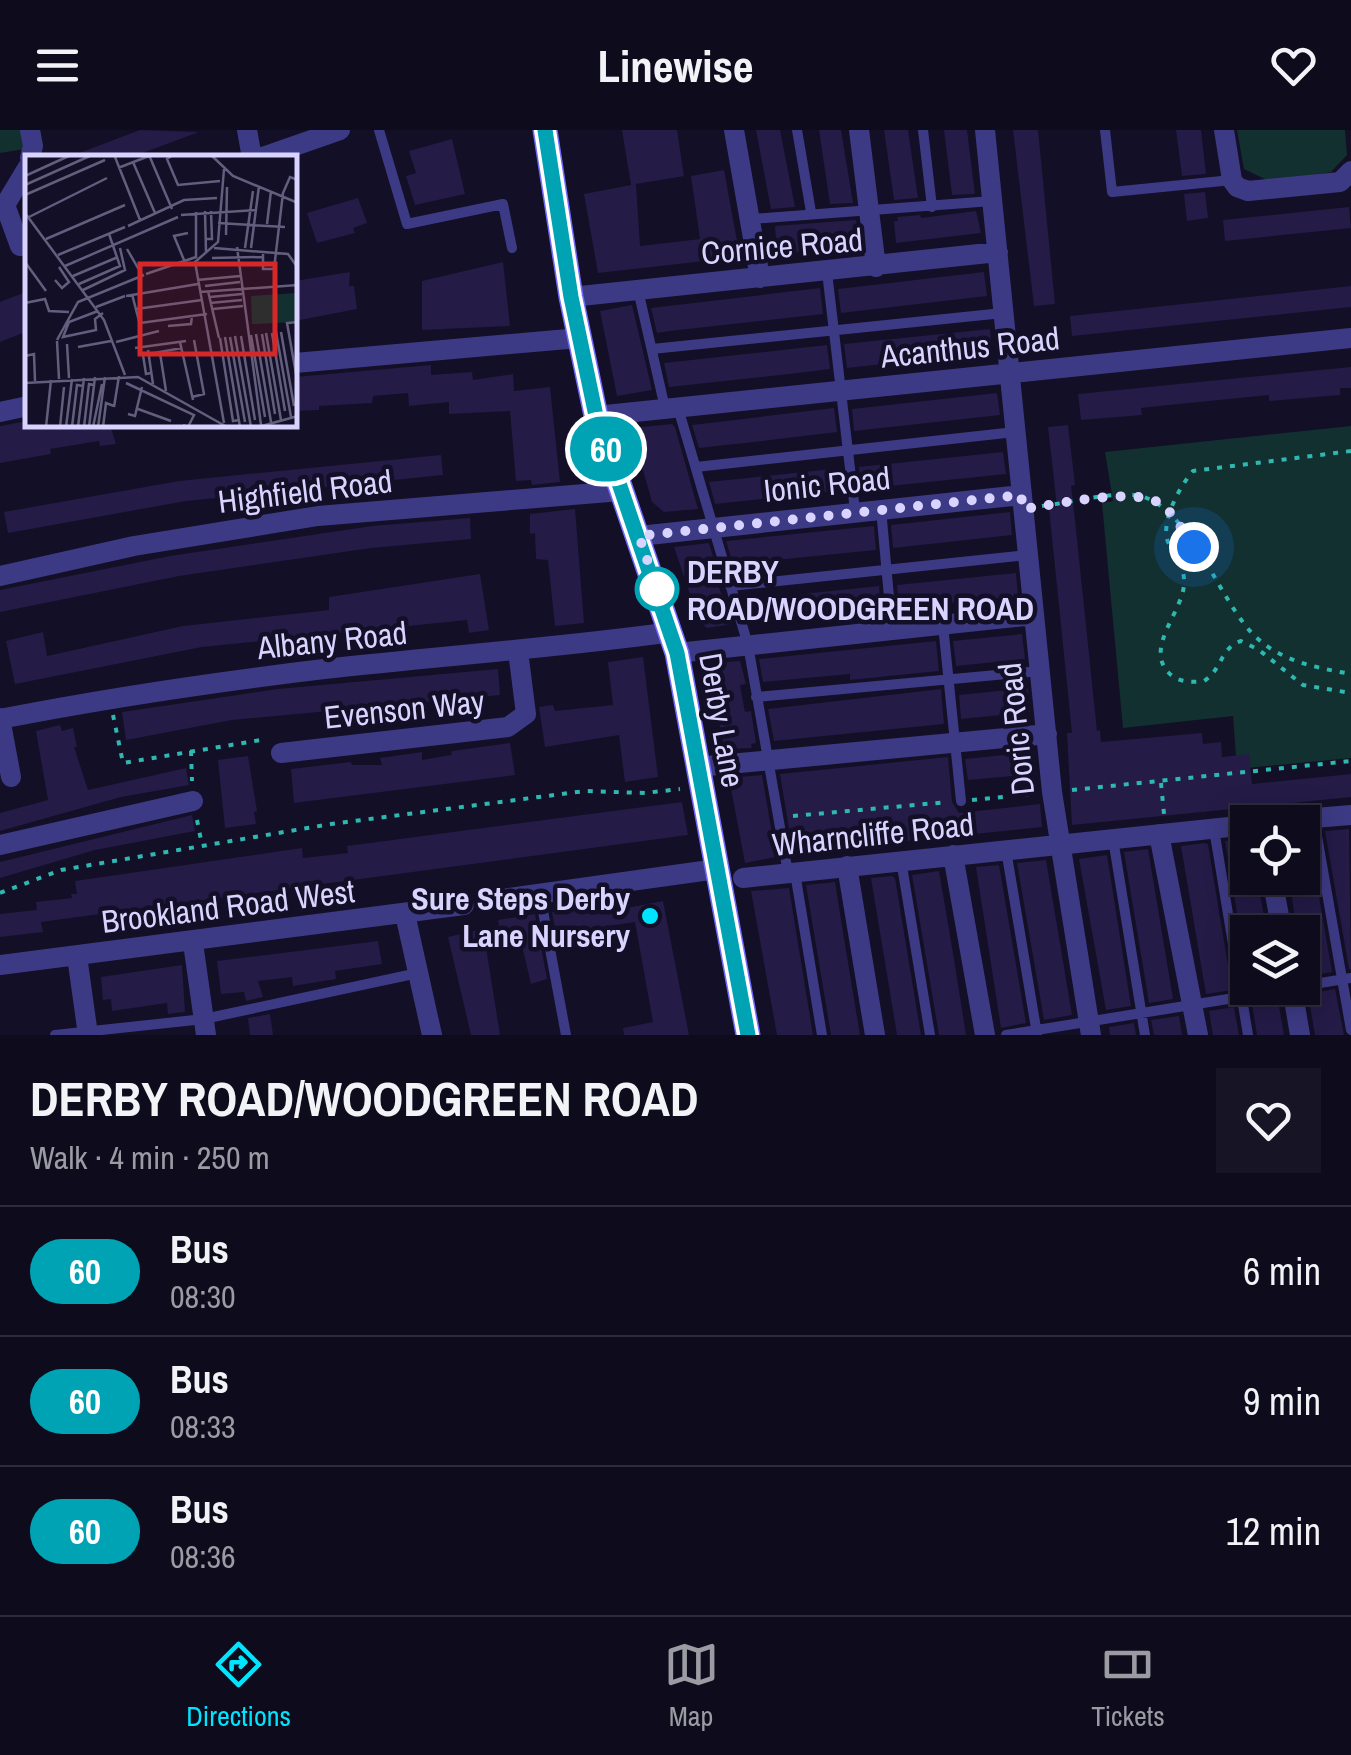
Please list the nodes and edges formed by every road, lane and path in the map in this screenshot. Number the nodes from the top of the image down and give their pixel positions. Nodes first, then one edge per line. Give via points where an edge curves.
1 (30, 130) edge
2 (247, 130) edge
3 (340, 130) edge
4 (379, 130) edge
5 (546, 130) edge
6 (734, 130) edge
7 (798, 130) edge
8 (859, 130) edge
9 (922, 130) edge
10 (985, 130) edge
11 (1105, 130) edge
12 (1224, 130) edge
13 (31, 155) edge
14 (251, 155) edge
15 (269, 155) edge
16 (1351, 171) edge
17 (25, 172) edge
18 (1232, 180) junction
19 (992, 201) junction
20 (3, 205) edge
21 (932, 207) junction
22 (870, 209) junction
23 (811, 212) junction
24 (752, 219) junction
25 (16, 248) edge
26 (512, 248) dead end
27 (998, 252) junction
28 (876, 268) junction
29 (828, 272) junction
30 (760, 278) junction
31 (638, 290) junction
32 (571, 297) junction
33 (1004, 312) junction
34 (833, 330) junction
35 (579, 338) junction
36 (1351, 338) edge
37 (652, 349) junction
38 (298, 363) edge
39 (1009, 372) junction
40 (842, 390) junction
41 (25, 407) edge
42 (671, 408) junction
43 (0, 412) edge
44 (596, 416) junction
45 (1015, 432) junction
46 (848, 450) junction
47 (1351, 451) edge
48 (696, 467) junction
49 (621, 490) junction
50 (1022, 502) junction
51 (881, 508) junction
52 (855, 511) junction
53 (1170, 514) junction
54 (711, 526) junction
55 (639, 536) junction
56 (1028, 555) junction
57 (887, 570) junction
58 (0, 576) edge
59 (730, 586) junction
60 (1034, 614) junction
61 (943, 624) junction
62 (892, 630) junction
63 (674, 642) junction
64 (748, 645) junction
65 (518, 651) junction
66 (1040, 670) junction
67 (1351, 674) edge
68 (948, 679) junction
69 (1351, 693) edge
70 (756, 697) junction
71 (109, 698) junction
72 (0, 718) edge
73 (1046, 734) junction
74 (955, 742) junction
75 (279, 745) joint
76 (766, 760) junction
77 (698, 776) junction
78 (12, 777) dead end
79 (1161, 781) dead end
80 (961, 800) dead end
81 (193, 801) dead end
82 (1351, 815) edge
83 (1320, 818) edge
84 (1230, 826) edge
85 (1214, 828) junction
86 (1163, 834) junction
87 (1058, 836) junction
88 (1113, 839) junction
89 (0, 845) edge
90 (1320, 848) edge
91 (1006, 850) junction
92 (953, 855) junction
93 (901, 860) junction
94 (847, 866) junction
95 (717, 869) junction
96 (792, 872) junction
97 (745, 878) dead end
98 (0, 893) edge
99 (540, 895) junction
100 (496, 900) dead end
101 (464, 905) dead end
102 (405, 914) junction
103 (1230, 928) edge
104 (193, 943) junction
105 (77, 956) junction
106 (0, 966) edge
107 (418, 973) junction
108 (1346, 978) edge
109 (1320, 983) edge
110 (1230, 998) edge
111 (1193, 1004) junction
112 (1243, 1005) edge
113 (1298, 1005) edge
114 (1141, 1013) junction
115 (205, 1027) edge
116 (1090, 1028) edge
117 (148, 1030) edge
118 (1351, 1030) edge
119 (1036, 1032) edge
120 (88, 1033) edge
121 (985, 1034) edge
122 (54, 1035) edge
123 (432, 1035) edge
124 (566, 1035) edge
125 (748, 1035) edge
126 (822, 1035) edge
127 (876, 1035) edge
128 (930, 1035) edge
129 (1145, 1035) edge
130 (1198, 1035) edge
131 (1248, 1035) edge
132 (1300, 1035) edge

1 - 13 street
2 - 14 street
3 - 15 street
4 - 26 lane via 406,224 503,204
5 - 32 street, Derby Lane
6 - 24 street
7 - 23 lane
8 - 22 street
9 - 21 lane
10 - 19 street, Doric Road
11 - 18 lane via 1112,192
12 - 18 street
16 - 18 street via 1340,182 1248,191
17 - 20 street
19 - 21 lane
19 - 27 street, Doric Road
20 - 25 street
21 - 22 lane
22 - 23 lane
22 - 28 street
23 - 24 lane
24 - 30 street
27 - 28 street, Cornice Road
27 - 33 street, Doric Road
28 - 29 street, Cornice Road
29 - 30 street, Cornice Road
29 - 34 lane
30 - 31 street, Cornice Road
31 - 32 street, Cornice Road
31 - 37 lane
32 - 35 street, Derby Lane
33 - 34 lane
33 - 39 street, Doric Road
34 - 37 lane
34 - 40 lane
35 - 38 street
35 - 44 street, Derby Lane
36 - 39 street, Acanthus Road
37 - 42 lane
39 - 40 street, Acanthus Road
39 - 45 street, Doric Road
40 - 42 street, Acanthus Road
40 - 46 lane
41 - 43 street
42 - 44 street, Acanthus Road
42 - 48 lane
44 - 49 street, Derby Lane
45 - 46 lane
45 - 50 street, Doric Road
46 - 48 lane
46 - 52 lane
47 - 53 path via 1193,471
48 - 54 lane
49 - 55 street, Derby Lane
49 - 58 street, Highfield Road via 318,516
50 - 51 street, Ionic Road
50 - 53 path via 1133,495 1160,503
50 - 56 street, Doric Road
51 - 52 street, Ionic Road
51 - 57 lane
52 - 54 street, Ionic Road
53 - 67 path via 1255,637 1281,656
53 - 69 path via 1166,538 1184,581 1162,646 1171,675 1204,680 1224,651 1241,641 1303,685
54 - 55 street, Ionic Road
54 - 59 lane
55 - 63 street, Derby Lane
56 - 57 lane
56 - 60 street, Doric Road
57 - 59 lane
57 - 62 lane
59 - 64 lane
60 - 61 street, Albany Road
60 - 66 street, Doric Road
61 - 62 street, Albany Road
61 - 68 lane
62 - 64 street, Albany Road
63 - 64 street, Albany Road
63 - 65 street, Albany Road
63 - 77 street, Derby Lane
64 - 70 lane
65 - 71 street, Albany Road
65 - 75 street, Evenson Way via 526,714 508,727
66 - 68 lane
66 - 73 street, Doric Road
68 - 70 lane
68 - 74 lane
70 - 76 lane
71 - 72 street, Albany Road
71 - 75 path via 123,764
72 - 78 street
73 - 74 street
73 - 87 street, Doric Road
74 - 76 street
74 - 80 lane
76 - 77 street
76 - 96 lane
77 - 95 street, Derby Lane
77 - 98 path via 646,793 585,791 331,824 61,870
79 - 86 path
81 - 89 street
82 - 83 street
84 - 85 street, Wharncliffe Road
85 - 86 street, Wharncliffe Road
85 - 103 lane
86 - 88 street, Wharncliffe Road
86 - 111 street
87 - 88 street, Wharncliffe Road
87 - 91 street, Wharncliffe Road
87 - 116 street, Doric Road
88 - 114 lane
90 - 108 lane
91 - 92 street, Wharncliffe Road
91 - 119 lane
92 - 93 street, Wharncliffe Road
92 - 121 street
93 - 94 street, Wharncliffe Road
93 - 128 lane
94 - 96 street, Wharncliffe Road
94 - 127 street
95 - 99 street
95 - 125 street, Derby Lane
96 - 97 street, Wharncliffe Road
96 - 126 lane
99 - 100 street
99 - 124 lane
101 - 102 street, Brookland Road West
102 - 104 street, Brookland Road West
102 - 107 street
104 - 105 street, Brookland Road West
104 - 115 street
105 - 106 street, Brookland Road West
105 - 120 street
107 - 115 lane
107 - 123 street
108 - 109 lane
108 - 118 lane
110 - 111 lane
111 - 114 lane
111 - 130 street
112 - 131 lane
113 - 132 street
114 - 116 lane
114 - 129 lane
115 - 117 lane
116 - 119 lane
117 - 120 lane
119 - 121 lane
120 - 122 lane

